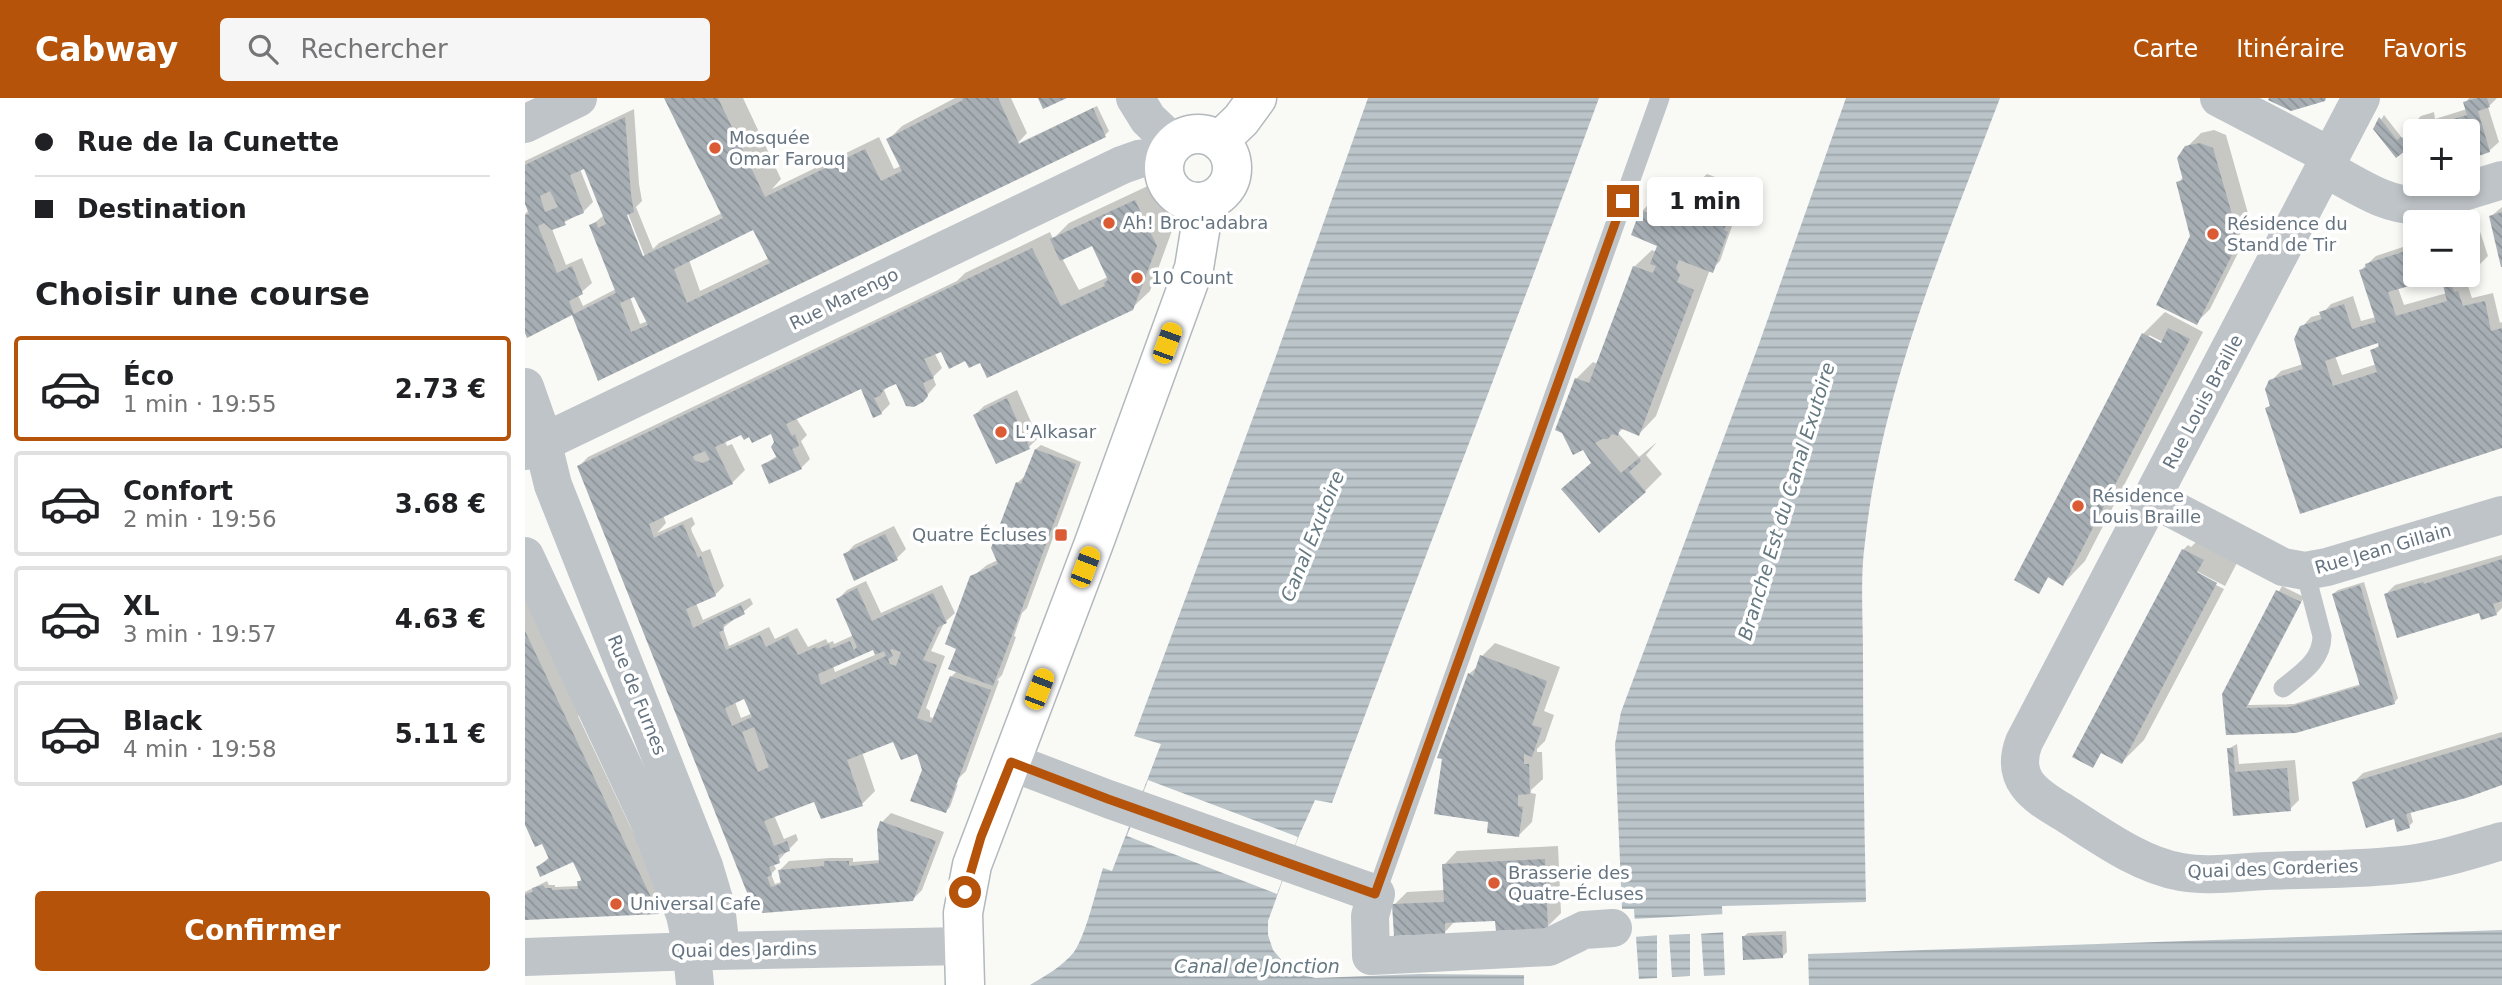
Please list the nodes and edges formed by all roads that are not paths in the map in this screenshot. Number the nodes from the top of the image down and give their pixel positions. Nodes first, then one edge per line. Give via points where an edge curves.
1 (578, 98) edge
2 (1135, 98) edge
3 (1257, 98) edge
4 (1660, 98) edge
5 (2219, 98) edge
6 (2361, 98) edge
7 (525, 124) edge
8 (1219, 141) junction
9 (1170, 150) junction
10 (2327, 162) junction
11 (2502, 180) edge
12 (1201, 202) junction
13 (525, 387) edge
14 (534, 447) edge
15 (2153, 499) junction
16 (2502, 515) edge
17 (525, 556) edge
18 (2305, 571) junction
19 (2283, 688) dead end
20 (2024, 743) joint
21 (1011, 762) junction
22 (2502, 841) edge
23 (1375, 894) junction
24 (1613, 928) dead end
25 (525, 957) edge
26 (703, 962) edge
27 (964, 966) edge

1 - 7 street
2 - 9 street
3 - 8 main road
4 - 23 lane
5 - 10 street
6 - 10 street, Rue Louis Braille
8 - 9 main road via 1198,134
8 - 12 main road via 1230,157 1231,177 1221,193
9 - 12 main road via 1164,170 1171,188 1186,200
9 - 14 street, Rue Marengo via 1122,165
10 - 11 street via 2384,199 2409,206
10 - 15 street, Rue Louis Braille
12 - 21 main road via 1194,268
13 - 14 street, Rue de Furnes via 534,409
14 - 26 street, Rue de Furnes via 704,866 716,906
15 - 18 street, Rue Jean Gillain via 2272,562
15 - 20 street, Rue Louis Braille
16 - 18 street, Rue Jean Gillain
17 - 26 street via 648,820
18 - 19 lane via 2322,644 2309,666
20 - 22 street, Quai des Corderies via 2020,771 2041,797 2122,848 2182,872 2408,864
21 - 23 street
21 - 27 main road via 968,878
23 - 24 street via 1370,916 1371,956 1549,947 1584,930
25 - 26 street, Quai des Jardins
26 - 27 street, Quai des Jardins

